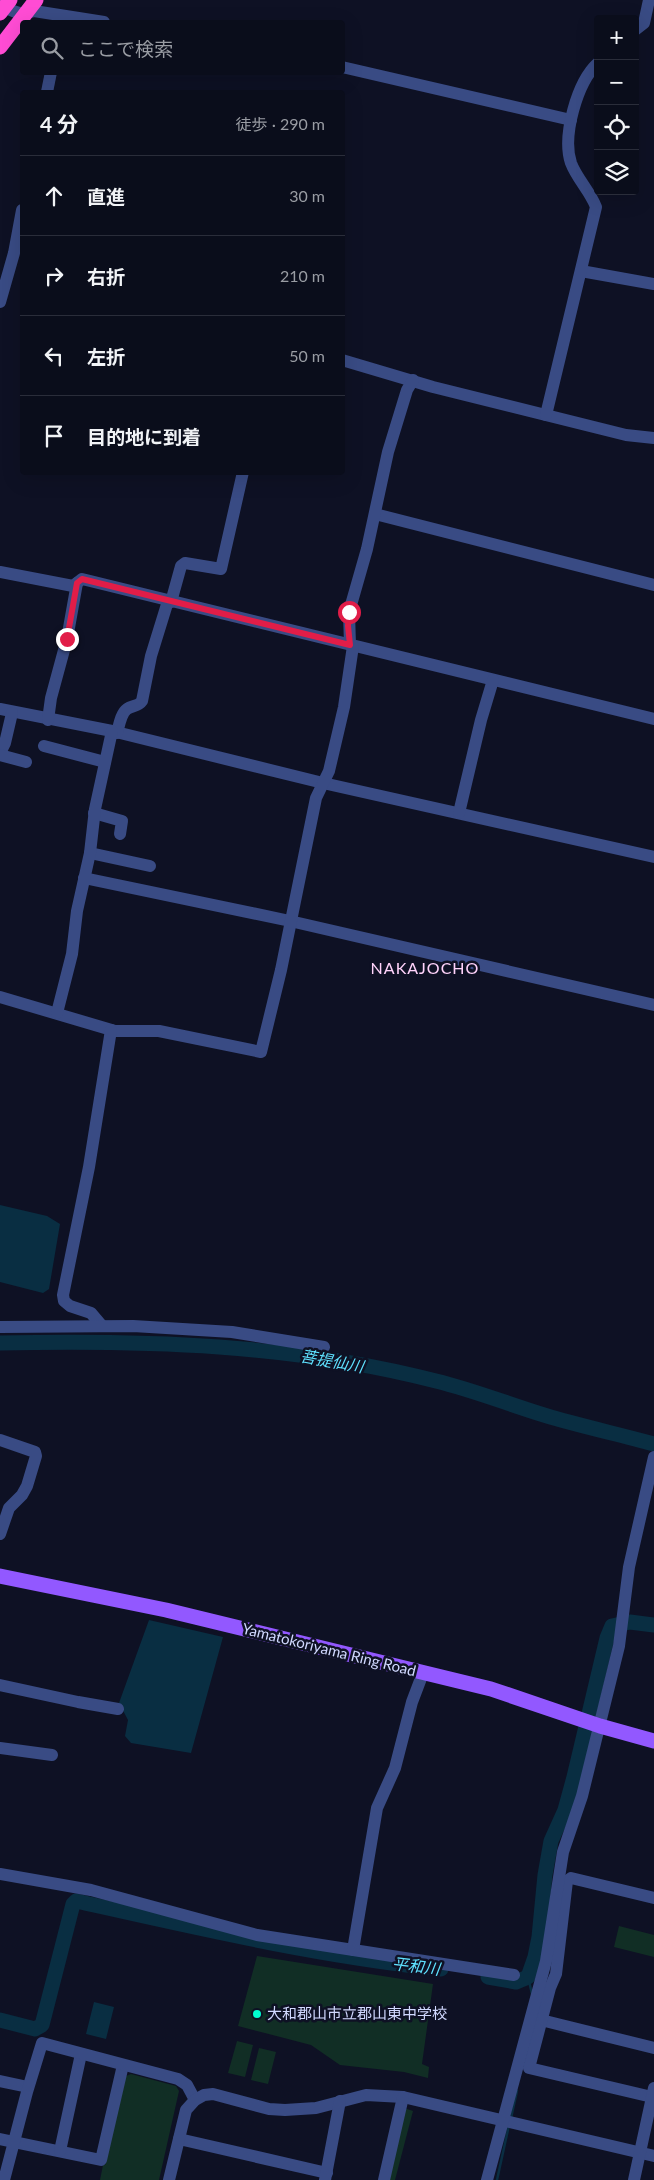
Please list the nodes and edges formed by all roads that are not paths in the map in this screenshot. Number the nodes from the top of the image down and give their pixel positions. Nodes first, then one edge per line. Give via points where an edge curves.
1 (36, 0) edge
2 (649, 0) edge
3 (4, 6) edge
4 (25, 14) junction
5 (63, 19) edge
6 (20, 20) edge
7 (77, 20) edge
8 (20, 21) edge
9 (639, 26) edge
10 (0, 47) edge
11 (345, 68) edge
12 (594, 68) edge
13 (50, 75) edge
14 (47, 90) edge
15 (571, 120) junction
16 (20, 221) edge
17 (581, 271) junction
18 (3, 278) edge
19 (654, 284) edge
20 (0, 302) edge
21 (345, 361) edge
22 (413, 380) junction
23 (546, 415) junction
24 (654, 438) edge
25 (242, 475) edge
26 (375, 514) junction
27 (0, 574) edge
28 (77, 583) junction
29 (654, 585) edge
30 (170, 602) junction
31 (351, 645) junction
32 (494, 680) junction
33 (6, 711) edge
34 (654, 719) edge
35 (48, 720) junction
36 (114, 732) junction
37 (44, 746) dead end
38 (0, 754) edge
39 (26, 762) dead end
40 (105, 762) junction
41 (324, 783) junction
42 (94, 813) junction
43 (459, 813) junction
44 (120, 834) dead end
45 (90, 853) junction
46 (654, 857) edge
47 (150, 866) dead end
48 (84, 878) junction
49 (290, 922) junction
50 (0, 998) edge
51 (654, 1005) edge
52 (57, 1013) junction
53 (111, 1030) junction
54 (102, 1326) junction
55 (0, 1327) edge
56 (324, 1347) dead end
57 (0, 1440) edge
58 (653, 1464) edge
59 (0, 1534) edge
60 (0, 1576) edge
61 (424, 1673) junction
62 (0, 1684) edge
63 (118, 1709) dead end
64 (590, 1722) junction
65 (654, 1741) edge
66 (0, 1748) edge
67 (52, 1756) dead end
68 (0, 1874) edge
69 (654, 1898) edge
70 (353, 1950) junction
71 (514, 1975) dead end
72 (537, 2015) junction
73 (654, 2048) edge
74 (81, 2054) junction
75 (123, 2066) junction
76 (0, 2081) edge
77 (28, 2087) junction
78 (653, 2093) edge
79 (402, 2097) junction
80 (195, 2100) junction
81 (340, 2101) junction
82 (503, 2120) junction
83 (0, 2139) edge
84 (179, 2139) junction
85 (14, 2142) junction
86 (60, 2152) junction
87 (638, 2152) junction
88 (654, 2156) edge
89 (326, 2177) edge
90 (4, 2180) edge
91 (169, 2180) edge
92 (384, 2180) edge
93 (487, 2180) edge
94 (634, 2180) edge

1 - 4 highway
2 - 9 street via 644,22
3 - 4 street
4 - 5 street via 34,11
4 - 6 highway
5 - 7 street
8 - 10 highway
11 - 15 street
12 - 15 street via 584,80
13 - 14 street
15 - 17 street via 571,163 596,207
16 - 18 street via 14,253
17 - 19 street
17 - 23 street
18 - 20 street
21 - 22 street
22 - 23 street via 433,388
22 - 26 street via 388,452
23 - 24 street via 626,435
25 - 30 street via 221,569 185,563 181,566
26 - 29 street
26 - 31 street via 349,612
27 - 28 street via 73,586
28 - 30 street via 82,579
28 - 35 street
30 - 31 street
30 - 36 street via 151,656 142,701 139,706 124,712
31 - 32 street
31 - 41 street via 344,707
32 - 34 street
32 - 43 street
33 - 35 street
33 - 38 street via 5,743
35 - 36 street
36 - 40 street
36 - 41 street
37 - 40 street
38 - 39 street
40 - 42 street
41 - 43 street
41 - 49 street via 316,798
42 - 44 street via 122,821
42 - 45 street
43 - 46 street
45 - 47 street
45 - 48 street
48 - 49 street
48 - 52 street via 72,954
49 - 51 street
49 - 53 street via 261,1052 160,1031
50 - 52 street
52 - 53 street
53 - 54 street via 89,1167 63,1295 70,1306 91,1313
54 - 55 street
54 - 56 street via 232,1332
57 - 59 street via 35,1452 36,1456 27,1486 9,1508
58 - 64 street via 636,1535 619,1646
60 - 61 main road, Yamatokoriyama Ring Road via 156,1608
61 - 64 main road, Yamatokoriyama Ring Road via 505,1693
61 - 70 street via 412,1702 394,1768 377,1808
62 - 63 street
64 - 65 main road, Yamatokoriyama Ring Road
64 - 72 street via 577,1813 562,1852 550,1939 537,1994
66 - 67 street
68 - 70 street via 91,1890 257,1935
69 - 72 street via 571,1878 567,1881 556,1974
70 - 71 street
72 - 73 street
72 - 78 street via 529,2068
72 - 82 street
74 - 75 street
74 - 77 street via 42,2043
74 - 86 street
75 - 80 street via 178,2079 187,2085
75 - 86 street via 101,2160
76 - 77 street
77 - 85 street
78 - 87 street
79 - 81 street via 366,2096
79 - 82 street
79 - 92 street
80 - 81 street via 213,2094 285,2110 316,2108
80 - 84 street via 186,2110
81 - 89 street
82 - 87 street
82 - 93 street
83 - 85 street
84 - 89 street
84 - 91 street
85 - 86 street
85 - 90 street
87 - 88 street
87 - 94 street

